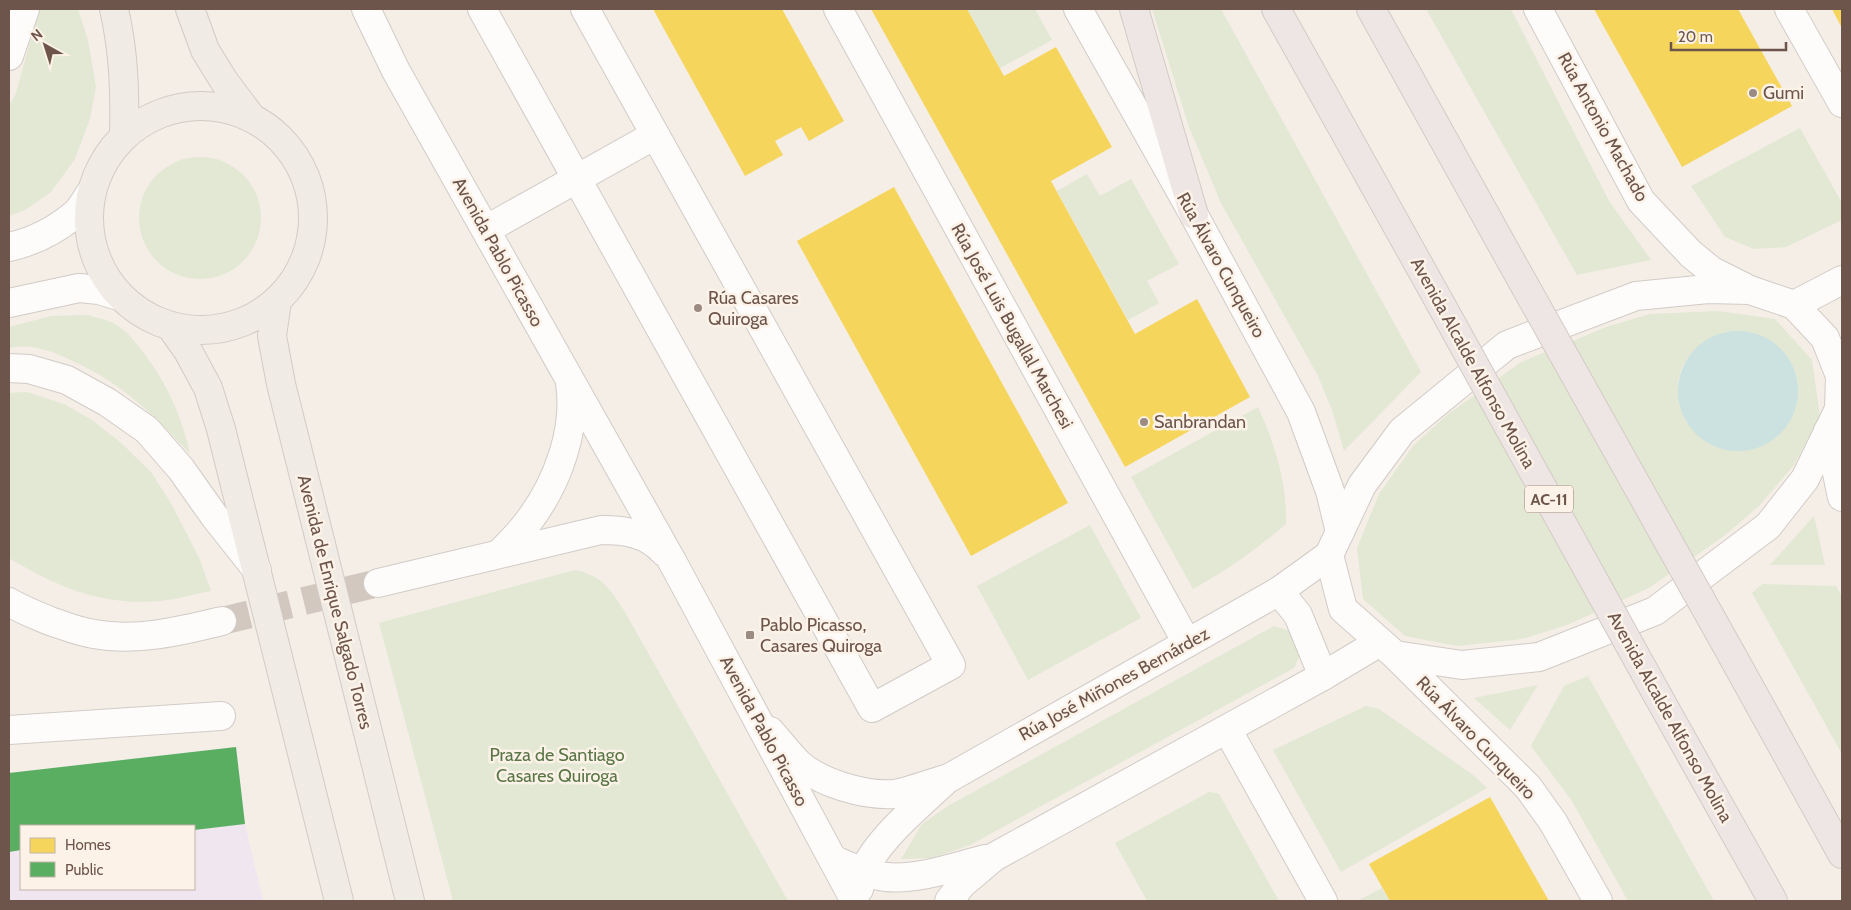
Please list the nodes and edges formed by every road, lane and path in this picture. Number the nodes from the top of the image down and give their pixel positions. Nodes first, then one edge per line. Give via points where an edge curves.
1 (25, 9) edge
2 (114, 9) edge
3 (190, 9) edge
4 (366, 9) edge
5 (482, 9) edge
6 (585, 9) edge
7 (838, 9) edge
8 (1078, 9) edge
9 (1134, 9) edge
10 (1276, 9) edge
11 (1371, 9) edge
12 (1538, 9) edge
13 (1789, 9) edge
14 (9, 56) edge
15 (1842, 103) edge
16 (251, 117) junction
17 (655, 135) junction
18 (124, 136) junction
19 (577, 179) junction
20 (91, 192) junction
21 (1194, 215) junction
22 (487, 229) junction
23 (9, 247) edge
24 (1842, 280) edge
25 (1750, 290) junction
26 (119, 296) junction
27 (278, 301) junction
28 (9, 303) edge
29 (1794, 305) junction
30 (171, 326) junction
31 (9, 368) edge
32 (569, 377) junction
33 (1837, 416) edge
34 (634, 492) junction
35 (1842, 497) edge
36 (633, 532) junction
37 (1335, 544) junction
38 (500, 553) junction
39 (672, 561) junction
40 (257, 570) junction
41 (378, 583) tunnel mouth
42 (1279, 591) junction
43 (9, 602) edge
44 (222, 621) tunnel mouth
45 (1187, 643) junction
46 (1388, 648) junction
47 (1323, 676) junction
48 (754, 713) junction
49 (221, 716) dead end
50 (1227, 729) junction
51 (9, 730) edge
52 (949, 778) junction
53 (1842, 854) edge
54 (994, 857) junction
55 (834, 860) junction
56 (863, 872) junction
57 (339, 901) edge
58 (410, 901) edge
59 (856, 901) edge
60 (949, 901) edge
61 (1323, 901) edge
62 (1598, 901) edge
63 (1773, 901) edge

1 - 14 street
2 - 18 main road via 126,87
3 - 16 main road via 205,50
4 - 22 street, Avenida Pablo Picasso via 396,71
5 - 19 street
6 - 17 street
7 - 45 street, Rúa José Luis Bugallal Marchesi
8 - 21 street, Rúa Álvaro Cunqueiro
9 - 21 highway
10 - 63 highway, Avenida Alcalde Alfonso Molina / AC-11, bridge
11 - 53 highway, bridge
12 - 25 street, Rúa Antonio Machado via 1641,201 1691,254 1712,271
13 - 15 street
16 - 18 main road via 219,107 185,106 152,116
16 - 27 main road via 277,134 297,158 310,187 314,217 310,249 297,277
17 - 19 street
17 - 19 street via 951,665 872,708
18 - 20 main road via 103,162
19 - 22 street
20 - 23 street via 76,213 53,230
20 - 26 main road via 88,230 98,265
21 - 37 street, Rúa Álvaro Cunqueiro via 1301,412 1330,490
22 - 32 street, Avenida Pablo Picasso
24 - 29 street
25 - 29 street
25 - 37 street via 1708,289 1636,296 1507,344 1402,431 1362,485
26 - 28 street via 79,288
26 - 30 main road via 142,315
27 - 30 main road via 245,322 208,330
27 - 58 main road, Avenida de Enrique Salgado Torres via 272,336 281,384
29 - 33 street via 1825,338 1840,376
30 - 40 main road via 208,388
31 - 40 street via 29,369 68,380 147,430 181,469
32 - 34 street, Avenida Pablo Picasso
32 - 38 street via 571,421 558,467 534,514
33 - 35 street
33 - 46 street via 1805,479 1768,526 1655,611 1539,657 1462,665
34 - 36 street, Avenida Pablo Picasso
34 - 39 street, Avenida Pablo Picasso
36 - 38 street via 601,530
36 - 39 street, Avenida Pablo Picasso via 648,539
37 - 42 street, Rúa José Miñones Bernárdez
37 - 46 street, Rúa Álvaro Cunqueiro via 1343,609
38 - 41 street
39 - 48 street, Avenida Pablo Picasso
40 - 57 main road
42 - 45 street, Rúa José Miñones Bernárdez
42 - 47 street via 1298,615
43 - 44 street via 69,628 95,634 134,637
45 - 52 street, Rúa José Miñones Bernárdez
46 - 47 street
46 - 62 street, Rúa Álvaro Cunqueiro via 1528,787 1553,822
47 - 50 street
48 - 52 street, Rúa José Miñones Bernárdez via 798,763 840,786 866,793 895,794
48 - 55 street, Avenida Pablo Picasso
49 - 51 street
50 - 54 street
50 - 61 street
52 - 56 street, Rúa José Miñones Bernárdez via 905,818 873,855
54 - 56 street via 914,876 886,877
54 - 60 street via 962,884
55 - 56 street
55 - 59 street, Avenida Pablo Picasso
56 - 59 street, Rúa José Miñones Bernárdez

